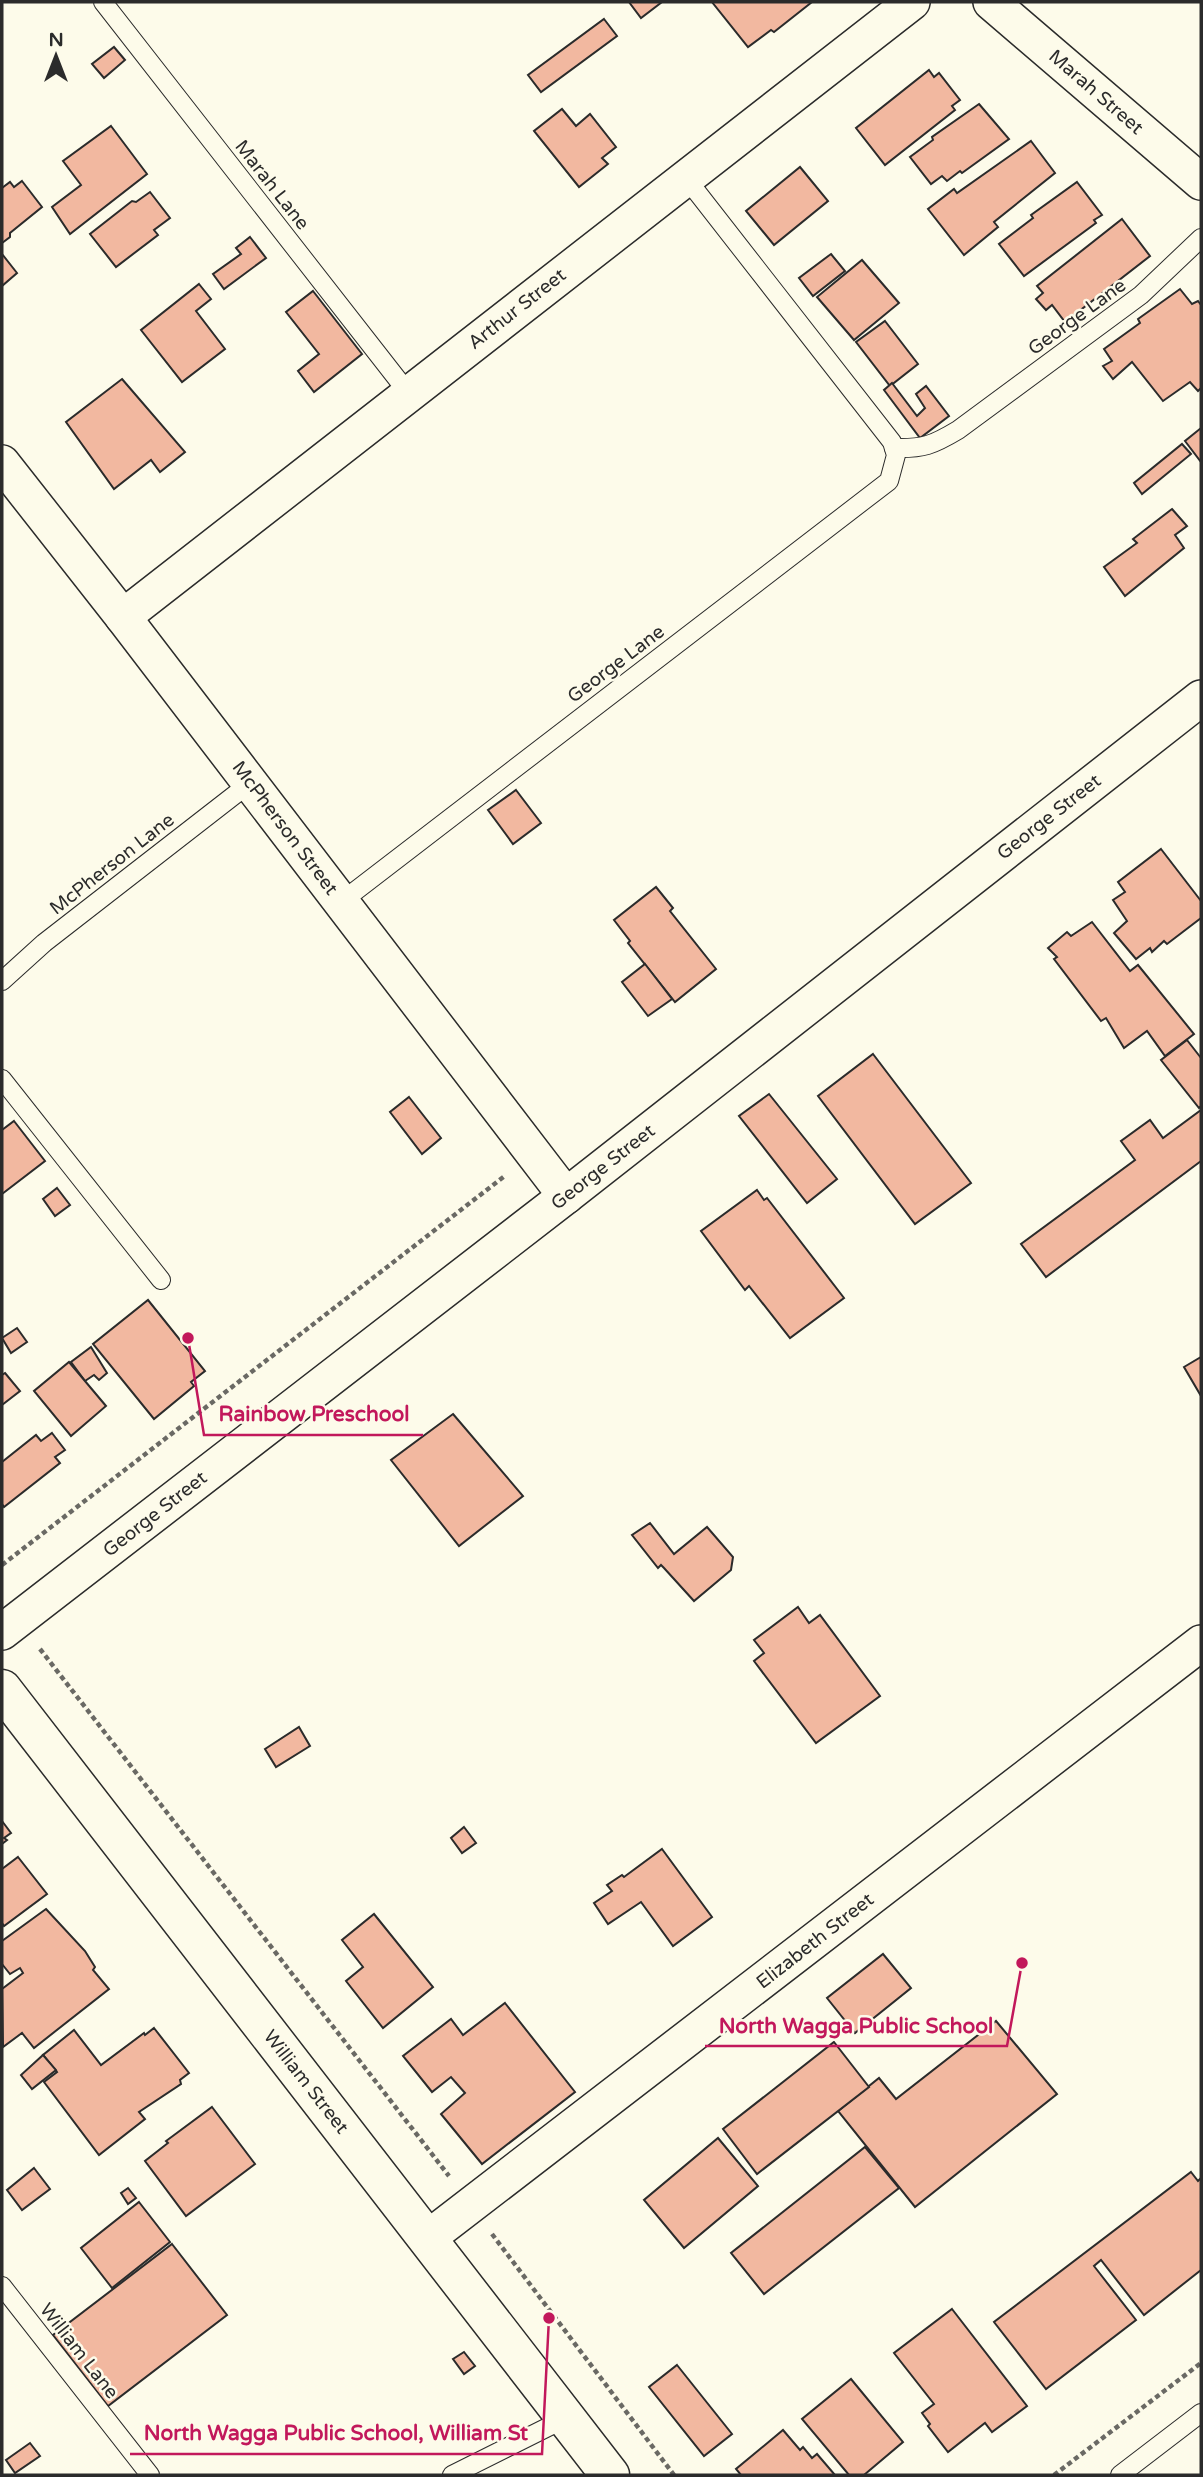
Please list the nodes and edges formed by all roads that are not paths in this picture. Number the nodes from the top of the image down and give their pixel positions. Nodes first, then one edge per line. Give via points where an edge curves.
1 (103, 2) edge
2 (912, 2) edge
3 (991, 2) edge
4 (686, 178) junction
5 (1201, 182) edge
6 (1201, 238) edge
7 (409, 394) junction
8 (894, 448) junction
9 (2, 463) edge
10 (123, 617) junction
11 (1201, 698) edge
12 (250, 783) junction
13 (341, 902) junction
14 (2, 981) edge
15 (2, 1079) edge
16 (566, 1196) junction
17 (161, 1280) dead end
18 (10, 1626) edge
19 (1201, 1643) edge
20 (2, 1689) edge
21 (428, 2238) junction
22 (2, 2286) edge
23 (1201, 2413) edge
24 (566, 2418) junction
25 (150, 2475) edge
26 (452, 2475) edge
27 (610, 2475) edge
28 (1120, 2475) edge

1 - 7 lane, Marah Lane
2 - 4 street, Arthur Street
3 - 5 street, Marah Street
4 - 7 street, Arthur Street
4 - 8 lane
6 - 8 lane, George Lane via 1141,295 958,430 920,449
7 - 10 street, Arthur Street
8 - 13 lane, George Lane via 897,455 889,481
9 - 10 street, McPherson Street
10 - 12 street, McPherson Street
11 - 16 street, George Street
12 - 13 street, McPherson Street
12 - 14 lane, McPherson Lane
13 - 16 street, McPherson Street
15 - 17 lane
16 - 18 street, George Street
19 - 21 street, Elizabeth Street
20 - 21 street, William Street
21 - 24 street, William Street
22 - 25 lane, William Lane
23 - 28 lane
24 - 26 lane
24 - 27 street, William Street

